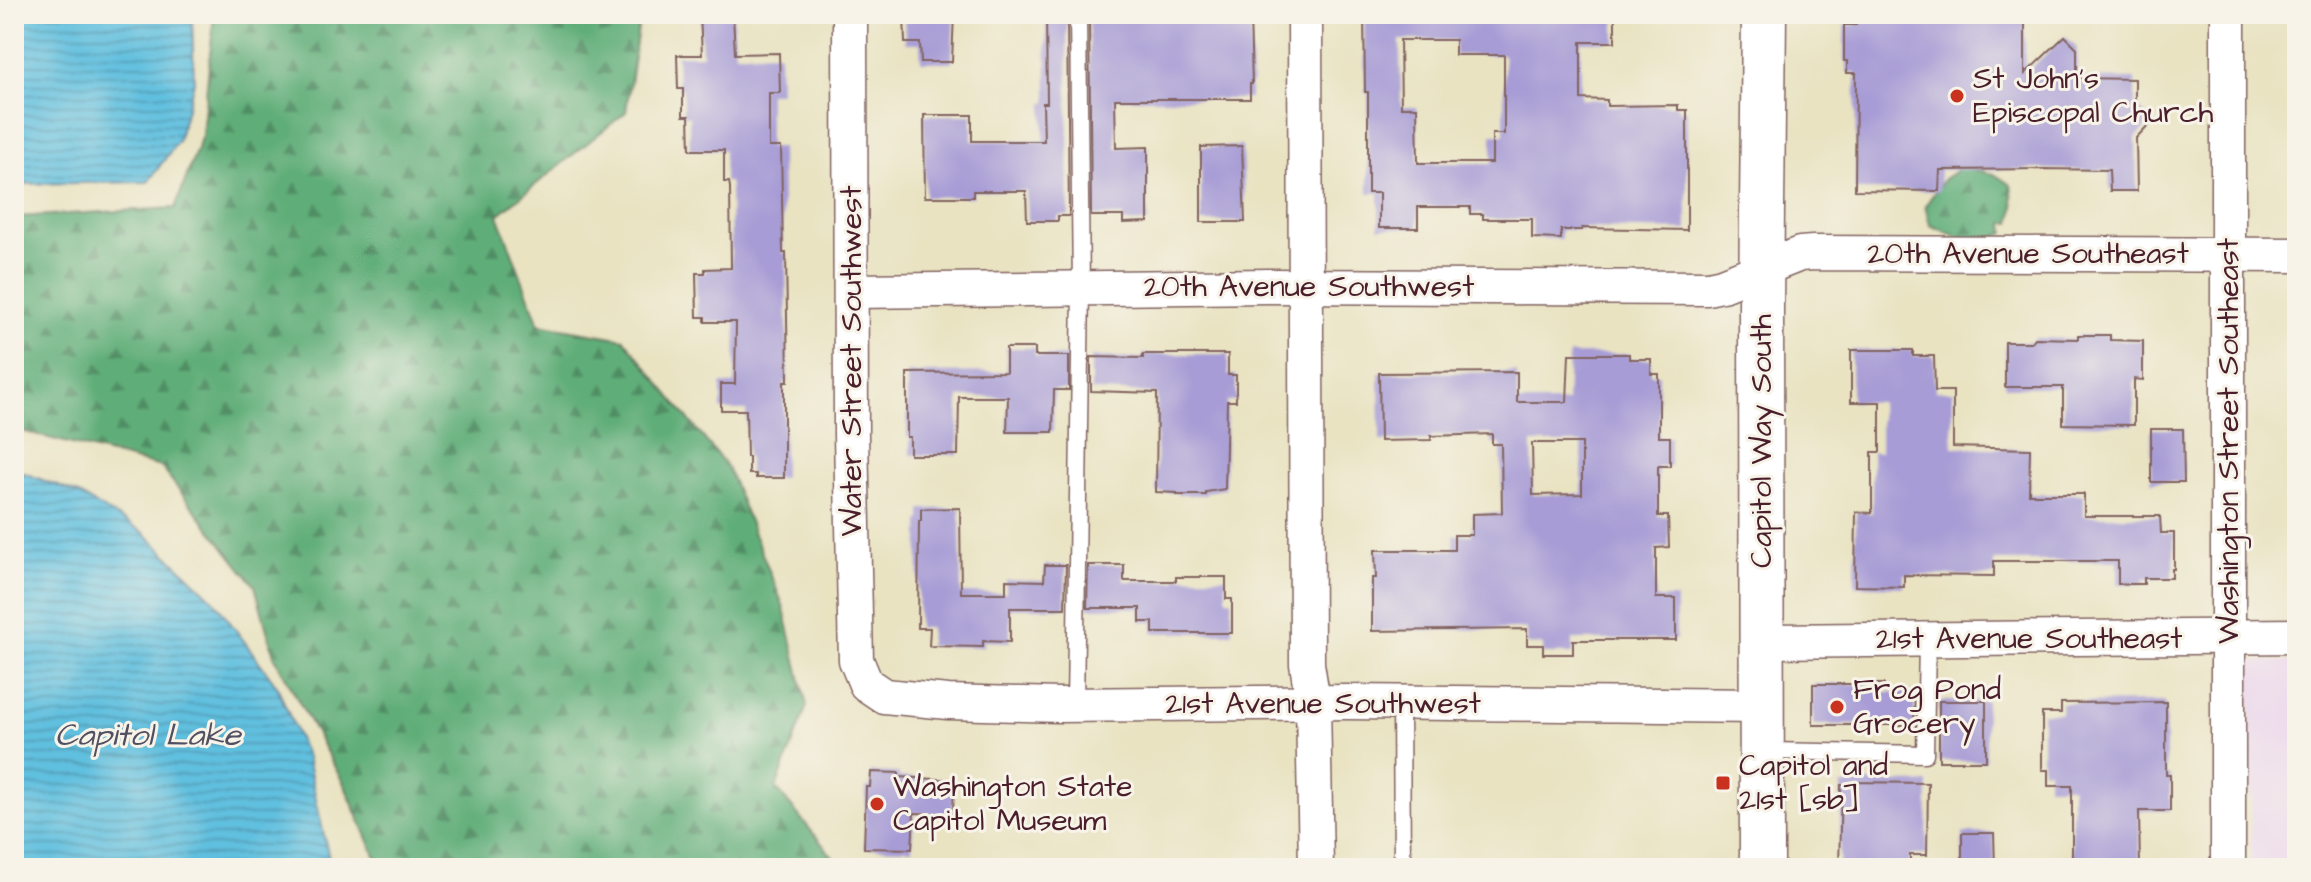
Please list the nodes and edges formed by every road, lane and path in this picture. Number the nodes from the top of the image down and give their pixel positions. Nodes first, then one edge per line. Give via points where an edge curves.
1 (850, 14) edge
2 (1078, 14) edge
3 (1305, 14) edge
4 (1764, 14) edge
5 (2228, 14) edge
6 (2229, 255) junction
7 (2297, 255) edge
8 (1762, 269) junction
9 (1305, 286) junction
10 (1081, 288) junction
11 (852, 291) junction
12 (2297, 636) edge
13 (2229, 638) junction
14 (1927, 640) junction
15 (1762, 641) junction
16 (884, 696) joint
17 (1313, 702) junction
18 (1401, 703) junction
19 (1075, 705) junction
20 (1763, 706) junction
21 (1762, 751) junction
22 (1402, 867) edge
23 (1316, 868) edge
24 (1762, 868) edge
25 (2228, 868) edge

1 - 11 street, Water Street Southwest
2 - 10 lane
3 - 9 street
4 - 8 main road, Capitol Way South
5 - 6 street, Washington Street Southeast
6 - 7 street, 20th Avenue Southeast
6 - 8 street, 20th Avenue Southeast via 1813,253
6 - 13 street, Washington Street Southeast
8 - 9 street, 20th Avenue Southwest via 1708,288
8 - 15 main road, Capitol Way South
9 - 10 street, 20th Avenue Southwest
9 - 17 street via 1307,664
10 - 11 street, 20th Avenue Southwest
10 - 19 lane
11 - 16 street, Water Street Southwest via 856,660 866,684
12 - 13 street, 21st Avenue Southeast
13 - 14 street, 21st Avenue Southeast
13 - 25 street, Washington Street Southeast
14 - 15 street, 21st Avenue Southeast
14 - 21 lane via 1925,754
15 - 20 main road, Capitol Way South
16 - 19 street, 21st Avenue Southwest
17 - 18 street, 21st Avenue Southwest
17 - 19 street, 21st Avenue Southwest
17 - 23 street
18 - 20 street, 21st Avenue Southwest
18 - 22 lane
20 - 21 main road, Capitol Way South
21 - 24 main road, Capitol Way South

